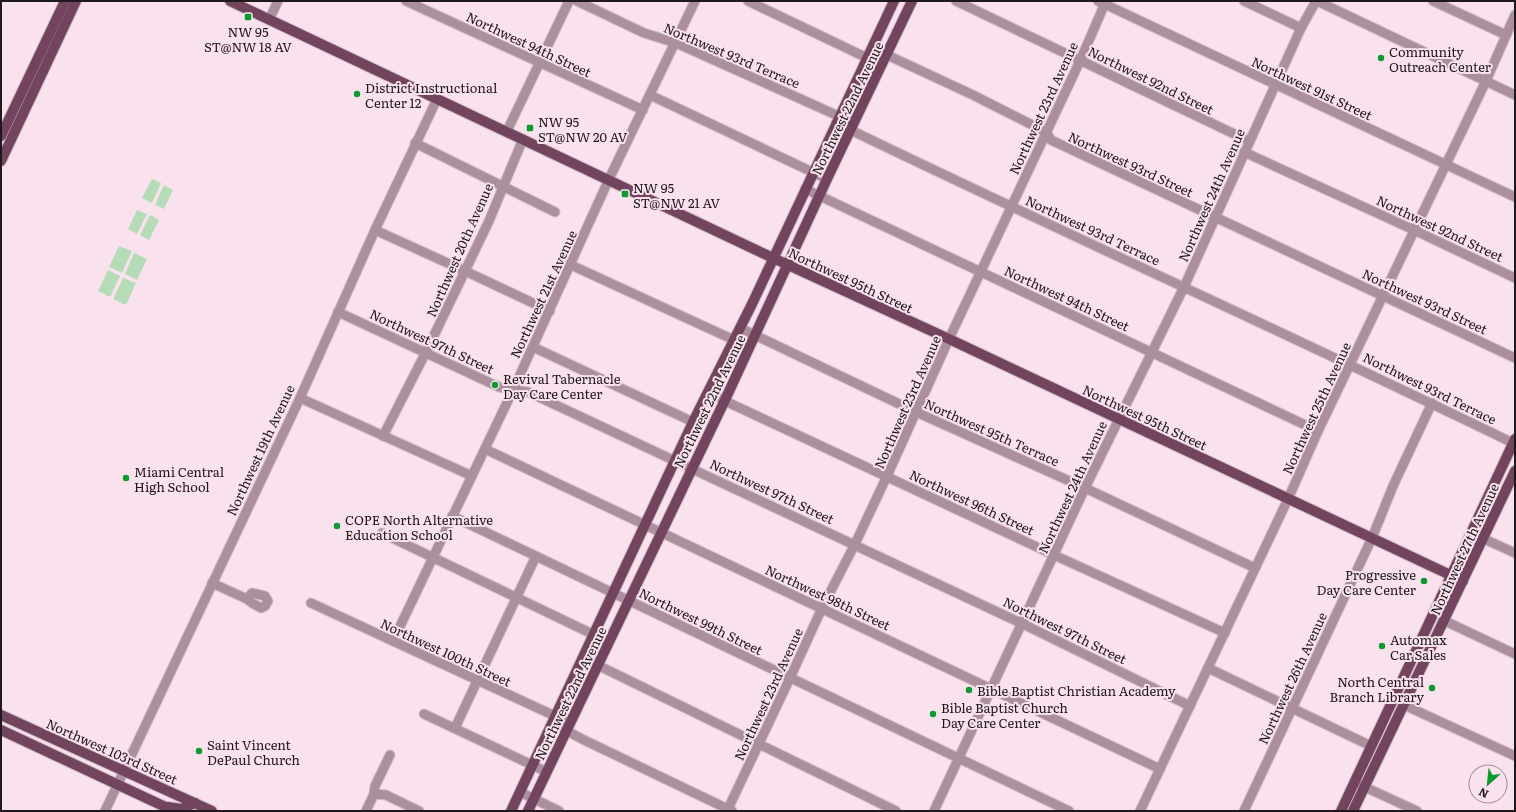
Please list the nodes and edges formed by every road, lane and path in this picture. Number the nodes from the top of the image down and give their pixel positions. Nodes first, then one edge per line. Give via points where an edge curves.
1 (65, 1) edge
2 (76, 1) edge
3 (230, 1) edge
4 (278, 1) edge
5 (406, 1) edge
6 (569, 1) edge
7 (577, 1) edge
8 (695, 1) edge
9 (748, 1) edge
10 (894, 1) edge
11 (912, 1) edge
12 (956, 1) edge
13 (1244, 1) edge
14 (1316, 1) edge
15 (1433, 1) edge
16 (1103, 2) edge
17 (1515, 15) edge
18 (269, 20) junction
19 (1301, 28) junction
20 (1506, 34) junction
21 (676, 43) junction
22 (869, 53) junction
23 (52, 54) junction
24 (40, 55) junction
25 (885, 60) junction
26 (1080, 60) junction
27 (539, 63) junction
28 (33, 70) junction
29 (1486, 81) junction
30 (1275, 85) junction
31 (650, 95) junction
32 (1515, 95) edge
33 (31, 97) junction
34 (437, 99) junction
35 (643, 110) junction
36 (838, 120) junction
37 (852, 127) junction
38 (507, 131) junction
39 (1046, 132) junction
40 (1, 135) edge
41 (11, 139) junction
42 (523, 139) junction
43 (1249, 141) junction
44 (415, 144) junction
45 (1244, 152) junction
46 (1, 161) edge
47 (1445, 164) junction
48 (813, 172) junction
49 (827, 178) junction
50 (609, 180) junction
51 (502, 186) junction
52 (805, 189) junction
53 (819, 196) junction
54 (1515, 197) edge
55 (1012, 207) junction
56 (556, 212) dead end
57 (1215, 218) junction
58 (375, 230) junction
59 (1414, 230) junction
60 (773, 258) junction
61 (571, 265) junction
62 (788, 265) junction
63 (465, 271) junction
64 (981, 272) junction
65 (1515, 278) edge
66 (1184, 286) junction
67 (1383, 295) junction
68 (550, 311) junction
69 (338, 312) junction
70 (740, 328) junction
71 (756, 334) junction
72 (734, 340) junction
73 (949, 340) junction
74 (533, 347) junction
75 (426, 352) junction
76 (1152, 352) junction
77 (1515, 358) edge
78 (1350, 364) junction
79 (513, 390) junction
80 (708, 393) junction
81 (300, 398) junction
82 (725, 400) junction
83 (1432, 403) junction
84 (916, 412) junction
85 (1118, 419) junction
86 (693, 422) junction
87 (1318, 431) junction
88 (383, 436) junction
89 (1514, 441) edge
90 (484, 449) junction
91 (1515, 456) edge
92 (676, 460) junction
93 (1505, 462) junction
94 (692, 468) junction
95 (1515, 470) edge
96 (472, 476) junction
97 (887, 476) junction
98 (1085, 488) junction
99 (1288, 499) junction
100 (452, 516) junction
101 (645, 525) junction
102 (382, 533) dead end
103 (661, 533) junction
104 (1471, 533) junction
105 (1372, 538) junction
106 (1483, 539) junction
107 (855, 544) junction
108 (1515, 553) edge
109 (1054, 555) junction
110 (536, 556) junction
111 (433, 557) junction
112 (1256, 568) junction
113 (1451, 576) junction
114 (1463, 582) junction
115 (212, 583) junction
116 (613, 593) junction
117 (517, 597) junction
118 (247, 598) dead end
119 (629, 601) junction
120 (311, 603) dead end
121 (822, 608) junction
122 (1444, 621) junction
123 (1023, 624) junction
124 (1224, 633) junction
125 (594, 635) junction
126 (393, 641) junction
127 (609, 642) junction
128 (1515, 654) edge
129 (583, 658) junction
130 (598, 666) junction
131 (1208, 668) junction
132 (790, 678) junction
133 (477, 681) junction
134 (992, 688) junction
135 (1404, 705) junction
136 (1190, 706) junction
137 (1293, 709) junction
138 (424, 714) dead end
139 (1, 715) edge
140 (554, 720) junction
141 (568, 727) junction
142 (455, 728) junction
143 (1, 730) edge
144 (759, 744) junction
145 (1372, 746) junction
146 (390, 755) dead end
147 (1515, 756) edge
148 (959, 758) junction
149 (532, 765) junction
150 (1160, 769) junction
151 (124, 771) junction
152 (546, 772) junction
153 (1354, 782) junction
154 (118, 785) junction
155 (1365, 787) junction
156 (520, 792) junction
157 (374, 794) junction
158 (534, 798) junction
159 (195, 803) junction
160 (170, 809) edge
161 (729, 810) edge
162 (104, 811) edge
163 (212, 811) edge
164 (366, 811) edge
165 (419, 811) edge
166 (511, 811) edge
167 (528, 811) edge
168 (559, 811) edge
169 (896, 811) edge
170 (934, 811) edge
171 (1069, 811) edge
172 (1140, 811) edge
173 (1244, 811) edge
174 (1341, 811) edge
175 (1353, 811) edge
176 (1417, 811) edge

1 - 24 main road
2 - 23 main road
3 - 18 main road, Northwest 95th Street
4 - 18 street
5 - 27 street, Northwest 94th Street
6 - 27 street
7 - 21 street, Northwest 93rd Terrace via 644,33
8 - 21 street, Northwest 21st Avenue
9 - 22 street, Northwest 93rd Street
10 - 22 main road, Northwest 22nd Avenue
11 - 25 main road, Northwest 22nd Avenue
12 - 26 street, Northwest 92nd Street
13 - 19 street
14 - 19 street, Northwest 24th Avenue
14 - 29 street
15 - 20 street
16 - 26 street, Northwest 23rd Avenue
16 - 30 street, Northwest 91st Street
17 - 20 street, Northwest 25th Avenue
18 - 34 main road, Northwest 95th Street
19 - 30 street, Northwest 24th Avenue
20 - 29 street, Northwest 25th Avenue
21 - 31 street, Northwest 21st Avenue
21 - 36 street, Northwest 93rd Terrace
22 - 25 street, Northwest 93rd Street
22 - 36 main road, Northwest 22nd Avenue
23 - 24 main road
23 - 33 main road
24 - 28 main road
25 - 37 main road, Northwest 22nd Avenue
25 - 39 street, Northwest 93rd Street via 973,95
26 - 39 street, Northwest 23rd Avenue
26 - 43 street, Northwest 92nd Street
27 - 35 street, Northwest 94th Street
27 - 38 street
28 - 33 main road via 28,92
28 - 40 main road
29 - 32 street
29 - 47 street, Northwest 25th Avenue
30 - 43 street, Northwest 24th Avenue
30 - 47 street, Northwest 91st Street
31 - 35 street, Northwest 21st Avenue
31 - 48 street
33 - 41 main road
34 - 38 main road, Northwest 95th Street
34 - 44 street, Northwest 19th Avenue
35 - 50 street, Northwest 21st Avenue
36 - 37 street, Northwest 93rd Terrace
36 - 48 main road, Northwest 22nd Avenue
37 - 49 main road, Northwest 22nd Avenue
37 - 55 street, Northwest 93rd Terrace
38 - 42 main road, Northwest 95th Street
39 - 55 street, Northwest 23rd Avenue
39 - 57 street, Northwest 93rd Street via 1051,140
40 - 41 main road
41 - 46 main road
42 - 50 main road, Northwest 95th Street
42 - 51 street, Northwest 20th Avenue
43 - 45 street, Northwest 24th Avenue
44 - 51 street
44 - 58 street, Northwest 19th Avenue
45 - 57 street, Northwest 24th Avenue
45 - 59 street, Northwest 92nd Street
47 - 54 street, Northwest 91st Street
47 - 59 street, Northwest 25th Avenue
48 - 49 street
48 - 52 main road, Northwest 22nd Avenue
49 - 53 main road, Northwest 22nd Avenue
50 - 60 main road, Northwest 95th Street
50 - 61 street, Northwest 21st Avenue
51 - 56 street
51 - 63 street, Northwest 20th Avenue
52 - 53 street, Northwest 94th Street
52 - 60 main road, Northwest 22nd Avenue
53 - 62 main road, Northwest 22nd Avenue
53 - 64 street, Northwest 94th Street
55 - 64 street, Northwest 23rd Avenue
55 - 66 street, Northwest 93rd Terrace
57 - 66 street, Northwest 24th Avenue
57 - 67 street, Northwest 93rd Street
58 - 63 street
58 - 69 street, Northwest 19th Avenue
59 - 65 street, Northwest 92nd Street
59 - 67 street, Northwest 25th Avenue
60 - 62 main road, Northwest 95th Street
60 - 70 main road, Northwest 22nd Avenue
61 - 68 street, Northwest 21st Avenue
61 - 72 street
62 - 71 main road, Northwest 22nd Avenue
62 - 73 main road, Northwest 95th Street
63 - 68 street
63 - 75 street, Northwest 20th Avenue
64 - 73 street, Northwest 23rd Avenue
64 - 76 street, Northwest 94th Street
66 - 76 street, Northwest 24th Avenue
66 - 78 street, Northwest 93rd Terrace
67 - 77 street, Northwest 93rd Street
67 - 78 street, Northwest 25th Avenue
68 - 74 street, Northwest 21st Avenue
69 - 75 street, Northwest 97th Street
69 - 81 street, Northwest 19th Avenue
70 - 71 street, Northwest 95th Terrace
70 - 72 main road, Northwest 22nd Avenue
71 - 82 main road, Northwest 22nd Avenue
71 - 84 street, Northwest 95th Terrace
72 - 80 main road, Northwest 22nd Avenue
73 - 84 street, Northwest 23rd Avenue
73 - 85 main road, Northwest 95th Street
74 - 79 street, Northwest 21st Avenue
74 - 86 street
75 - 79 street, Northwest 97th Street via 500,387
75 - 88 street, Northwest 20th Avenue
76 - 85 street, Northwest 24th Avenue
76 - 87 street, Northwest 94th Street
78 - 83 street, Northwest 93rd Terrace
78 - 87 street, Northwest 25th Avenue
79 - 90 street, Northwest 21st Avenue
79 - 92 street, Northwest 97th Street via 528,392
80 - 82 street, Northwest 96th Street
80 - 86 main road, Northwest 22nd Avenue
81 - 88 street
81 - 115 street, Northwest 19th Avenue
82 - 94 main road, Northwest 22nd Avenue
82 - 97 street, Northwest 96th Street
83 - 89 street, Northwest 93rd Terrace
83 - 105 street, Northwest 26th Avenue
84 - 97 street, Northwest 23rd Avenue
84 - 98 street, Northwest 95th Terrace
85 - 98 street, Northwest 24th Avenue
85 - 99 main road, Northwest 95th Street
86 - 92 main road, Northwest 22nd Avenue
87 - 99 street, Northwest 25th Avenue
88 - 96 street
89 - 93 main road, Northwest 27th Avenue
90 - 96 street, Northwest 21st Avenue
90 - 101 street, Northwest 98th Street
91 - 93 main road
92 - 94 street, Northwest 97th Street
92 - 101 main road, Northwest 22nd Avenue
93 - 104 main road, Northwest 27th Avenue
94 - 103 main road, Northwest 22nd Avenue
94 - 107 street, Northwest 97th Street
95 - 106 main road, Northwest 27th Avenue
96 - 100 street, Northwest 21st Avenue
97 - 107 street, Northwest 23rd Avenue
97 - 109 street, Northwest 96th Street
98 - 109 street, Northwest 24th Avenue
98 - 112 street, Northwest 95th Terrace
99 - 105 main road, Northwest 95th Street
99 - 112 street, Northwest 25th Avenue
100 - 110 street, Northwest 99th Street
100 - 111 street, Northwest 21st Avenue
101 - 103 street, Northwest 98th Street
101 - 116 main road, Northwest 22nd Avenue
102 - 111 street
103 - 119 main road, Northwest 22nd Avenue
103 - 121 street, Northwest 98th Street
104 - 106 street
104 - 113 main road, Northwest 27th Avenue
105 - 113 main road, Northwest 95th Street
105 - 137 street, Northwest 26th Avenue
106 - 108 street
106 - 114 main road, Northwest 27th Avenue
107 - 121 street, Northwest 23rd Avenue
107 - 123 street, Northwest 97th Street
109 - 123 street, Northwest 24th Avenue
109 - 124 street, Northwest 96th Street
110 - 116 street, Northwest 99th Street
110 - 117 street
111 - 117 street
111 - 126 street, Northwest 21st Avenue
112 - 124 street, Northwest 25th Avenue
113 - 114 main road, Northwest 95th Street
113 - 145 main road, Northwest 27th Avenue
114 - 122 main road, Northwest 27th Avenue
115 - 118 street
115 - 151 street, Northwest 19th Avenue
116 - 119 street, Northwest 99th Street
116 - 125 main road, Northwest 22nd Avenue
117 - 125 street
117 - 133 street
119 - 127 main road, Northwest 22nd Avenue
119 - 132 street, Northwest 99th Street
120 - 126 street, Northwest 100th Street
121 - 132 street, Northwest 23rd Avenue
121 - 134 street, Northwest 98th Street
122 - 128 street
122 - 135 main road, Northwest 27th Avenue
123 - 134 street, Northwest 24th Avenue
123 - 136 street, Northwest 97th Street
124 - 131 street, Northwest 25th Avenue
125 - 127 street
125 - 129 main road, Northwest 22nd Avenue
126 - 133 street, Northwest 100th Street
127 - 130 main road, Northwest 22nd Avenue
129 - 130 street
129 - 140 main road, Northwest 22nd Avenue
130 - 141 main road, Northwest 22nd Avenue
130 - 144 street
131 - 136 street, Northwest 25th Avenue
131 - 137 street
132 - 144 street, Northwest 23rd Avenue
132 - 148 street, Northwest 99th Street
133 - 140 street, Northwest 100th Street
133 - 142 street
134 - 148 street, Northwest 24th Avenue
134 - 150 street, Northwest 98th Street
135 - 147 street
135 - 155 main road, Northwest 27th Avenue
136 - 150 street, Northwest 25th Avenue
137 - 145 street
137 - 173 street, Northwest 26th Avenue
138 - 142 street
139 - 151 main road, Northwest 103rd Street
140 - 141 street, Northwest 100th Street
140 - 149 main road, Northwest 22nd Avenue
141 - 152 main road, Northwest 22nd Avenue
141 - 161 street, Northwest 100th Street
142 - 149 street
143 - 154 main road, Northwest 103rd Street
144 - 161 street, Northwest 23rd Avenue
144 - 169 street
145 - 153 main road, Northwest 27th Avenue
146 - 157 street via 375,786
148 - 170 street, Northwest 24th Avenue
148 - 171 street, Northwest 99th Street
149 - 152 street
149 - 156 main road, Northwest 22nd Avenue
150 - 172 street, Northwest 25th Avenue
151 - 154 street, Northwest 19th Avenue
151 - 159 main road, Northwest 103rd Street
152 - 158 main road, Northwest 22nd Avenue
153 - 155 street
153 - 174 main road, Northwest 27th Avenue
154 - 160 main road, Northwest 103rd Street
154 - 162 street, Northwest 19th Avenue
155 - 175 main road, Northwest 27th Avenue
155 - 176 street
156 - 158 street
156 - 166 main road, Northwest 22nd Avenue
157 - 164 street
157 - 165 street via 386,795
158 - 167 main road, Northwest 22nd Avenue
158 - 168 street
159 - 160 main road via 181,809
159 - 163 main road, Northwest 103rd Street

